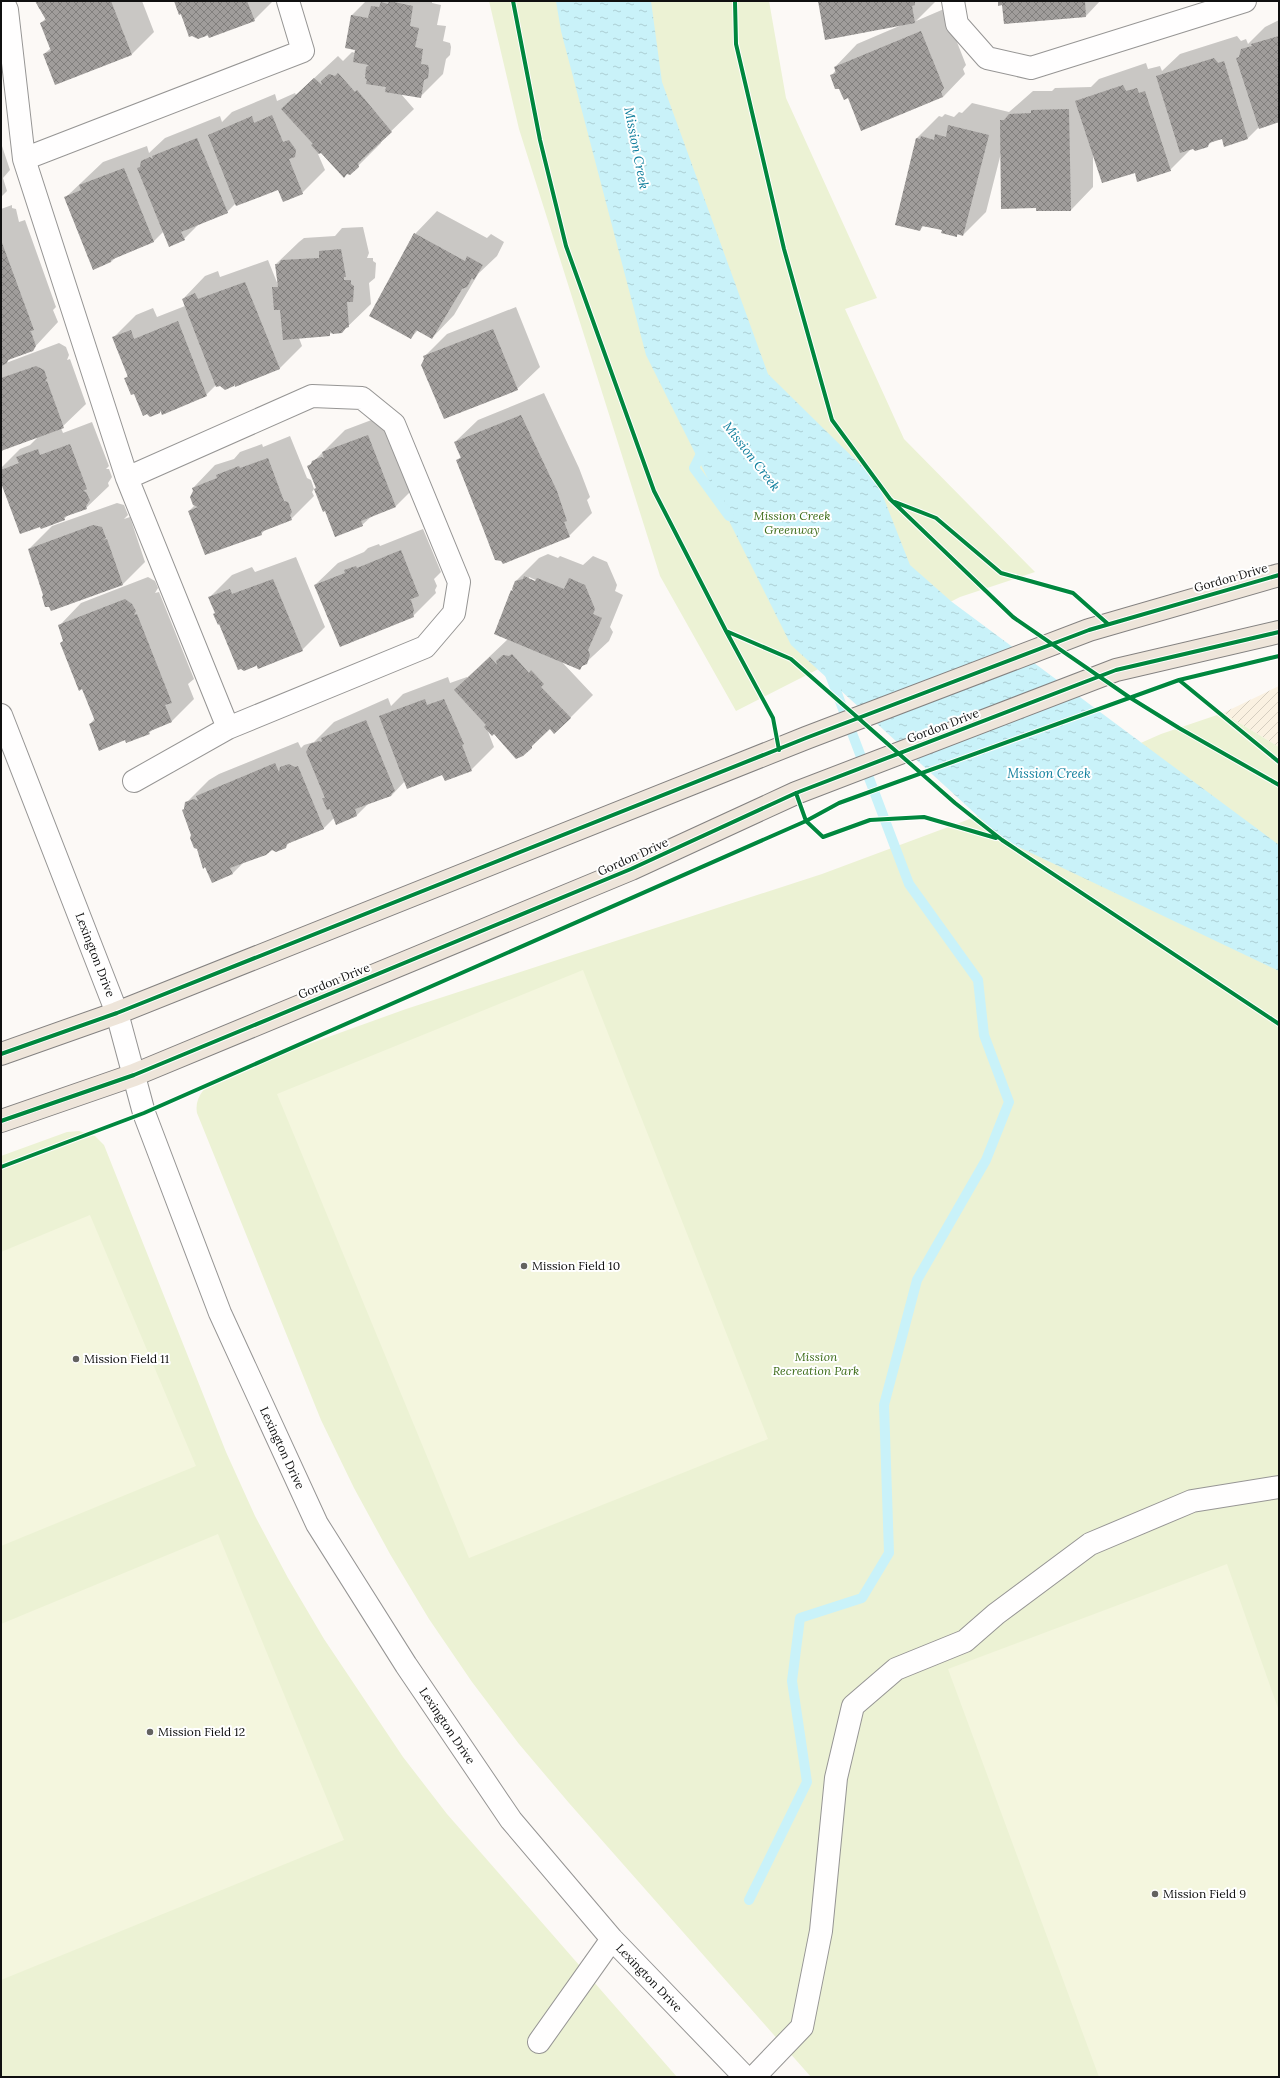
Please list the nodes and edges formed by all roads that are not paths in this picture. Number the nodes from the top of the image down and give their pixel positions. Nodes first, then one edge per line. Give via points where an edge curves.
1 (4, 1) edge
2 (288, 1) edge
3 (953, 1) edge
4 (1245, 1) edge
5 (24, 159) junction
6 (127, 478) junction
7 (1279, 575) edge
8 (1279, 632) edge
9 (1, 715) edge
10 (228, 728) junction
11 (134, 781) dead end
12 (117, 1013) junction
13 (1, 1054) edge
14 (134, 1075) junction
15 (1, 1121) edge
16 (1279, 1487) edge
17 (612, 1939) junction
18 (539, 2042) dead end
19 (745, 2077) edge
20 (754, 2077) edge

1 - 5 street
2 - 5 street via 303,51
3 - 4 street via 957,24 987,58 1031,68
5 - 6 street
6 - 10 street
6 - 10 street via 312,396 362,398 394,424 459,582 454,613 425,647
7 - 12 main road, Gordon Drive via 1089,630 806,738
8 - 14 main road, Gordon Drive via 1116,670 833,779 631,869
9 - 12 street, Lexington Drive
10 - 11 street
12 - 13 main road, Gordon Drive
12 - 14 street, Lexington Drive
14 - 15 main road, Gordon Drive
14 - 17 street, Lexington Drive via 144,1113 220,1313 317,1524 406,1665 511,1820
16 - 20 street via 1192,1501 1090,1544 996,1614 965,1641 896,1669 853,1706 836,1778 821,1931 802,2027
17 - 18 street
17 - 19 street, Lexington Drive

